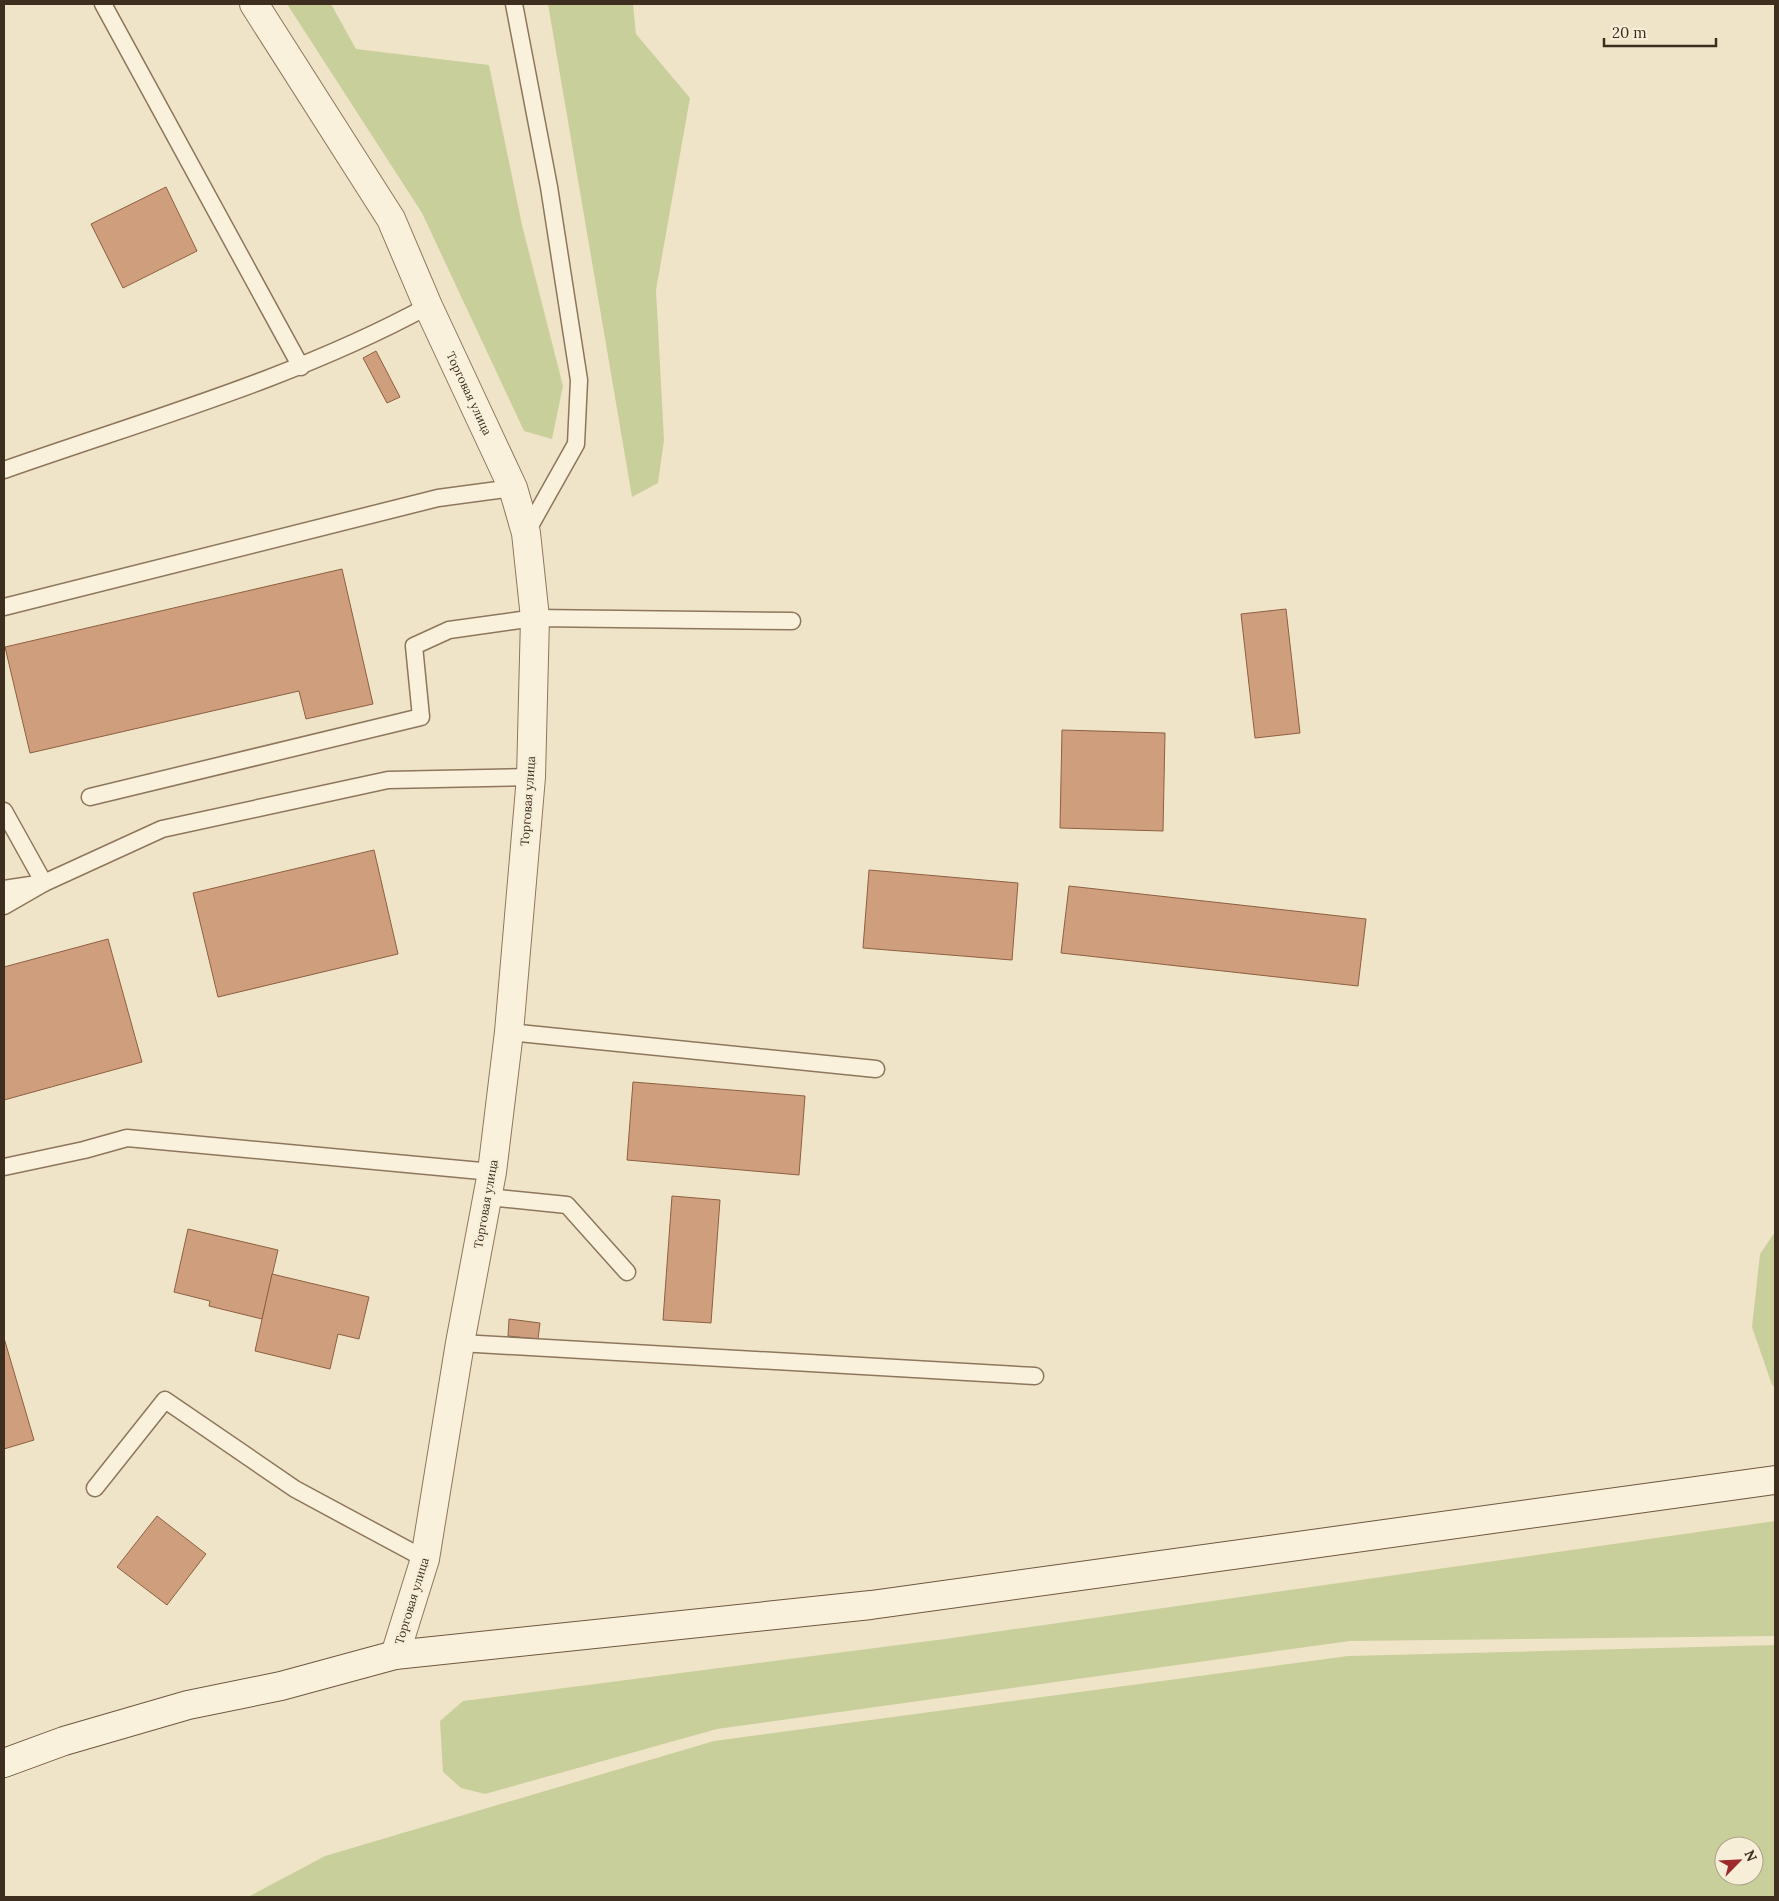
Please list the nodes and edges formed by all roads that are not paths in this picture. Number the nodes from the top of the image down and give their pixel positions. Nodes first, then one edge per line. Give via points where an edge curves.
1 (103, 4) edge
2 (254, 4) edge
3 (514, 4) edge
4 (428, 306) junction
5 (301, 367) junction
6 (4, 470) edge
7 (513, 488) junction
8 (526, 533) junction
9 (4, 606) edge
10 (535, 618) junction
11 (792, 621) dead end
12 (531, 777) junction
13 (90, 797) dead end
14 (4, 811) edge
15 (44, 882) junction
16 (4, 889) edge
17 (4, 906) edge
18 (509, 1032) junction
19 (876, 1068) dead end
20 (4, 1167) edge
21 (490, 1184) junction
22 (627, 1272) dead end
23 (460, 1343) junction
24 (1035, 1376) dead end
25 (1775, 1480) edge
26 (95, 1488) dead end
27 (425, 1559) junction
28 (395, 1655) junction
29 (4, 1763) edge

1 - 5 lane
2 - 4 main road, Торговая улица via 391,220
3 - 8 lane via 549,187 580,380 576,444
4 - 5 lane via 379,333
4 - 7 main road, Торговая улица
5 - 6 lane
7 - 8 main road, Торговая улица
7 - 9 lane via 438,498
8 - 10 main road, Торговая улица
10 - 11 lane
10 - 12 main road, Торговая улица
10 - 13 lane via 449,630 414,646 421,717
12 - 15 lane via 388,780 162,828
12 - 18 main road, Торговая улица
14 - 15 lane
15 - 16 lane
15 - 17 lane
18 - 19 lane
18 - 21 main road, Торговая улица
20 - 21 lane via 128,1138
21 - 22 lane via 567,1205
21 - 23 main road, Торговая улица
23 - 24 lane
23 - 27 main road, Торговая улица
25 - 28 main road via 871,1605
26 - 27 lane via 165,1400 295,1489
27 - 28 main road, Торговая улица
28 - 29 main road via 281,1686 188,1705 64,1741

